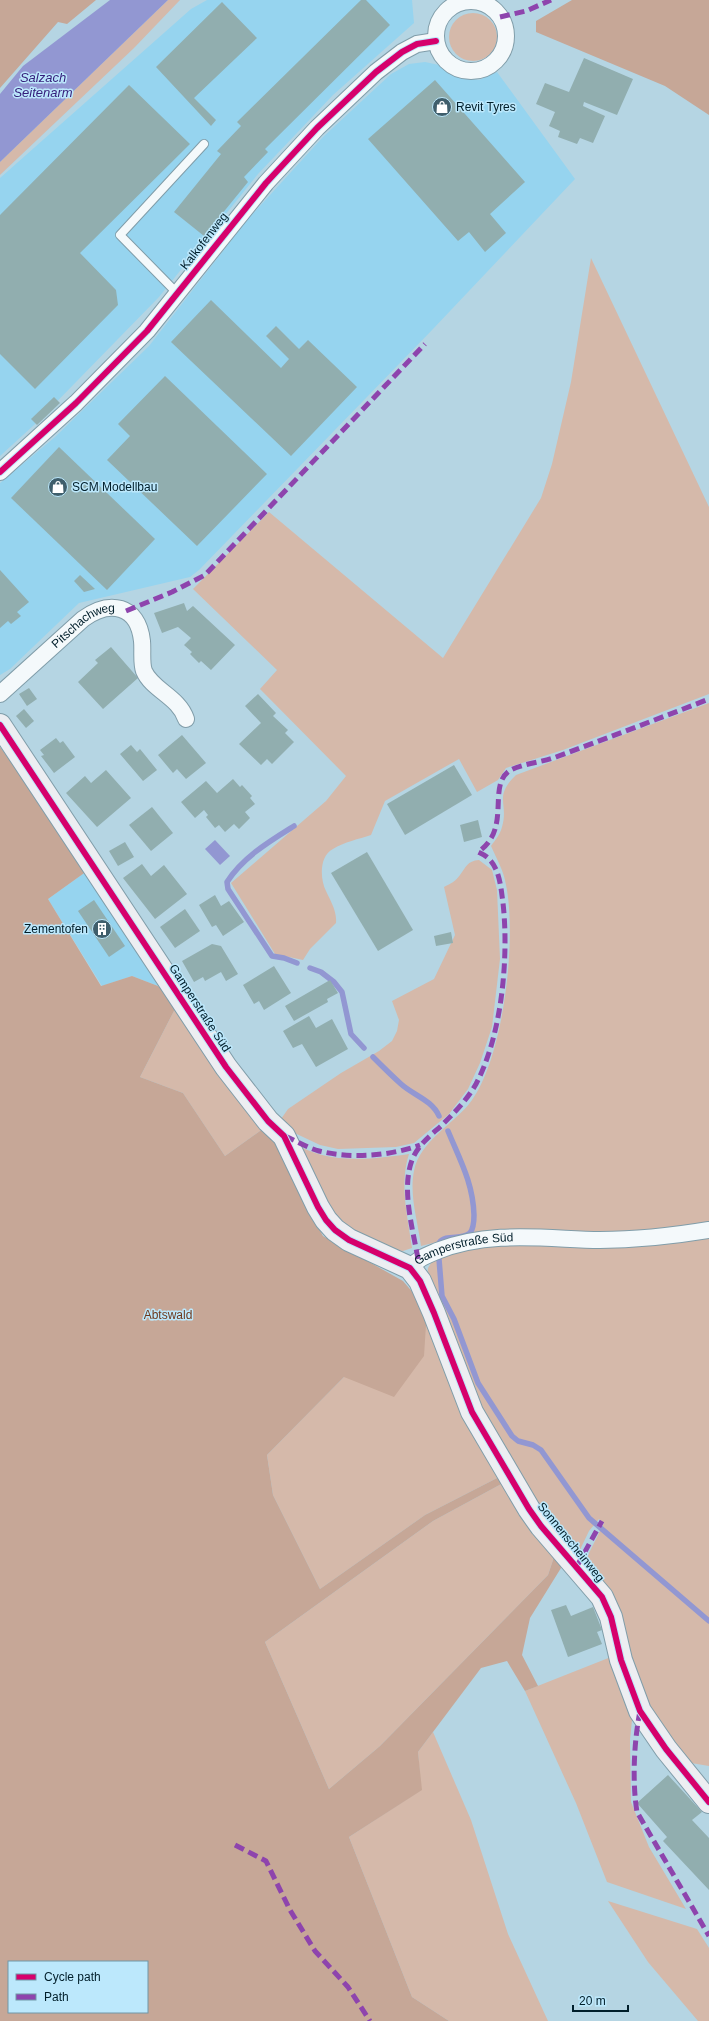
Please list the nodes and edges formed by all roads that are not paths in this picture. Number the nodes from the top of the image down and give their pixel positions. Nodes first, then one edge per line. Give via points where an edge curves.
1 (456, 2) edge
2 (436, 41) junction
3 (204, 144) dead end
4 (177, 293) junction
5 (0, 472) edge
6 (0, 694) edge
7 (186, 719) dead end
8 (0, 725) edge
9 (709, 1230) edge
10 (410, 1268) junction
11 (709, 1802) edge

1 - 2 street via 442,17 437,28
1 - 2 street via 481,2 492,8 500,17 505,28 506,42 502,54 494,63 482,69 458,69 440,52
2 - 4 street, Kalkofenweg via 417,44 402,52 363,84 266,183
3 - 4 lane via 120,235
4 - 5 street, Kalkofenweg via 147,331 76,403
6 - 7 street, Pitschachweg via 94,610 117,607 126,611 140,630 144,671 183,711
8 - 10 street, Gamperstraße Süd via 222,1061 268,1121 284,1136 326,1220 348,1240
9 - 10 street, Gamperstraße Süd via 600,1240 501,1237 452,1246 418,1259
10 - 11 street, Sonnenscheinweg via 420,1281 434,1313 472,1412 533,1515 602,1598 611,1617 621,1660 640,1711 666,1749

